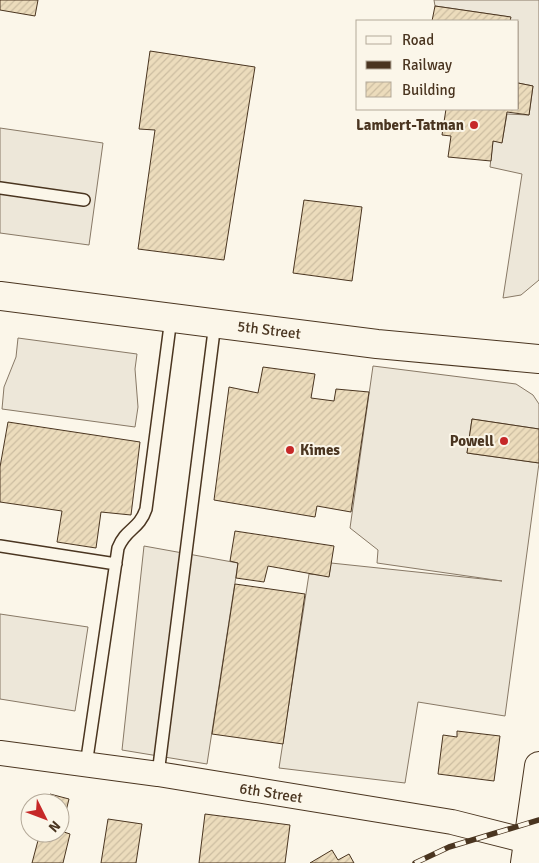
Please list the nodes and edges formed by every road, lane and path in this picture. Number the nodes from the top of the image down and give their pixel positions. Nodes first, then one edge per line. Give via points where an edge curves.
1 (0, 188) edge
2 (84, 200) dead end
3 (0, 296) edge
4 (172, 318) junction
5 (216, 323) junction
6 (539, 359) edge
7 (0, 546) edge
8 (116, 564) junction
9 (0, 753) edge
10 (86, 765) junction
11 (539, 766) edge
12 (158, 774) junction
13 (531, 850) edge

1 - 2 lane
3 - 4 main road, 5th Street
4 - 5 main road, 5th Street
4 - 8 lane via 146,509 142,522 123,536
5 - 6 main road, 5th Street via 386,345
5 - 12 lane
7 - 8 lane
8 - 10 lane
9 - 10 street, 6th Street
10 - 12 street, 6th Street
11 - 13 main road
12 - 13 street, 6th Street via 452,822

